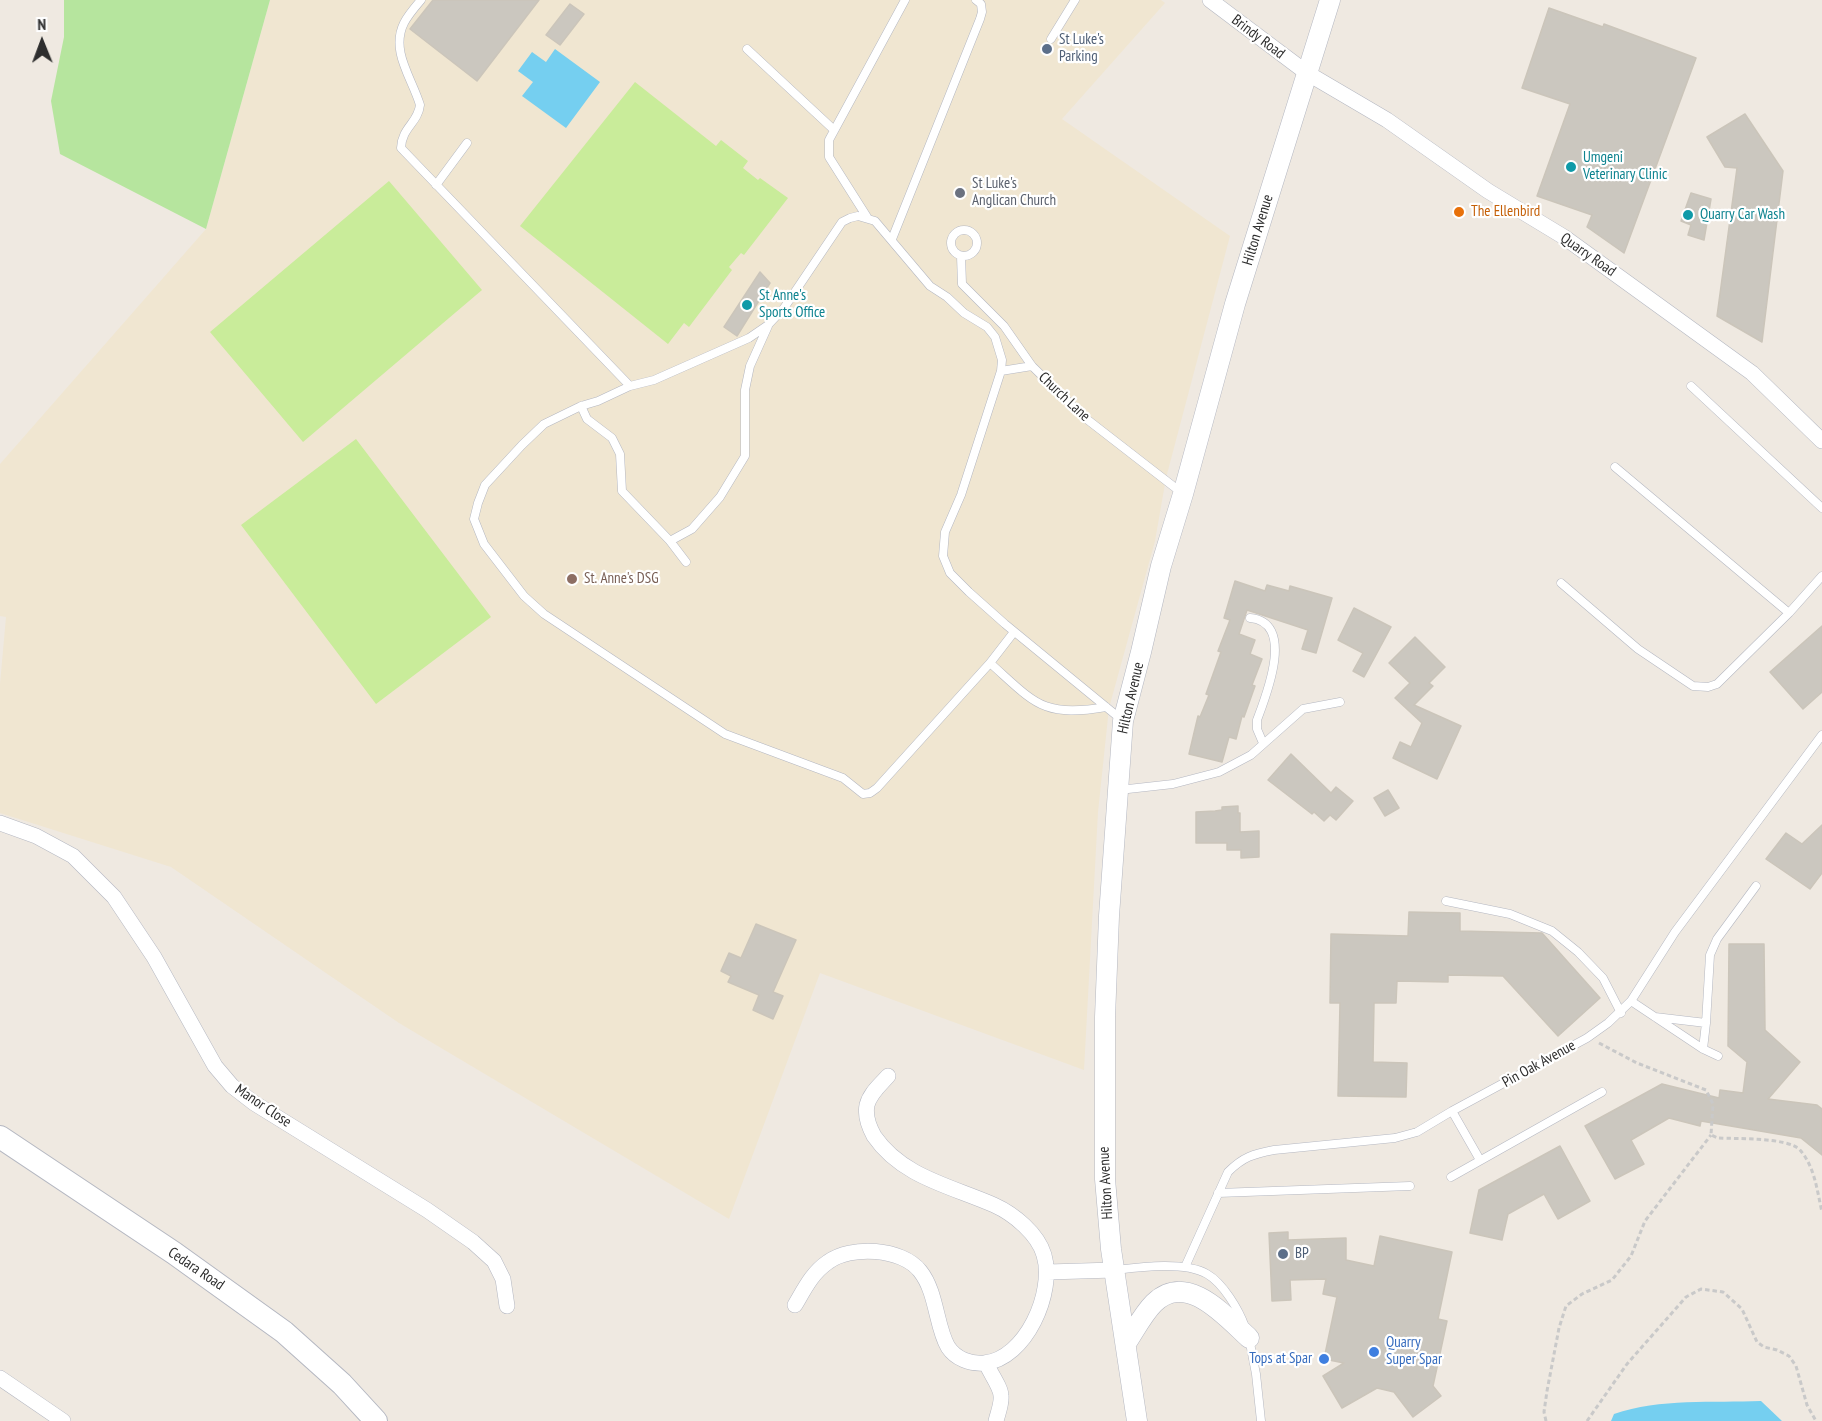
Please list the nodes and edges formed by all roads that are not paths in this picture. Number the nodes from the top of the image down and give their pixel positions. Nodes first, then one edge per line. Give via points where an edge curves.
1 (421, 0) edge
2 (905, 0) edge
3 (976, 0) edge
4 (1075, 0) edge
5 (1210, 0) edge
6 (1330, 0) edge
7 (1051, 39) dead end
8 (747, 49) dead end
9 (1307, 73) junction
10 (833, 129) junction
11 (467, 143) dead end
12 (436, 185) junction
13 (867, 217) junction
14 (892, 239) junction
15 (961, 256) dead end
16 (768, 325) junction
17 (1032, 366) junction
18 (1000, 371) junction
19 (630, 386) junction
20 (1690, 386) dead end
21 (581, 406) junction
22 (1822, 441) edge
23 (1615, 467) dead end
24 (1183, 494) junction
25 (1822, 508) edge
26 (670, 541) junction
27 (686, 562) dead end
28 (1822, 576) edge
29 (1561, 583) dead end
30 (1789, 613) junction
31 (1250, 618) dead end
32 (1014, 632) junction
33 (990, 663) junction
34 (1340, 702) dead end
35 (1106, 707) junction
36 (1123, 721) junction
37 (1822, 735) edge
38 (1263, 743) junction
39 (1118, 790) junction
40 (0, 823) edge
41 (1756, 886) dead end
42 (1446, 901) dead end
43 (1631, 1001) junction
44 (1620, 1013) junction
45 (1653, 1017) junction
46 (1706, 1023) junction
47 (1703, 1049) junction
48 (1718, 1056) dead end
49 (888, 1076) dead end
50 (1602, 1092) dead end
51 (1452, 1111) junction
52 (0, 1137) edge
53 (1480, 1160) junction
54 (1451, 1177) dead end
55 (1410, 1186) dead end
56 (1218, 1193) junction
57 (1185, 1266) junction
58 (1114, 1270) junction
59 (1048, 1272) junction
60 (795, 1305) dead end
61 (507, 1306) dead end
62 (1249, 1338) junction
63 (1126, 1342) junction
64 (986, 1363) junction
65 (0, 1378) edge
66 (63, 1421) edge
67 (376, 1421) edge
68 (996, 1421) edge
69 (1137, 1421) edge
70 (1260, 1421) edge

1 - 12 lane via 404,22 399,39 399,52 420,105 402,137 401,148
2 - 10 lane
3 - 14 lane via 981,4 980,19
4 - 7 lane
5 - 9 street, Brindy Road
6 - 9 street, Hilton Avenue
8 - 10 lane
9 - 22 street, Quarry Road via 1387,120 1488,191 1564,237 1752,373
9 - 24 street, Hilton Avenue via 1235,304
10 - 13 lane via 829,157
11 - 12 lane
12 - 19 lane
13 - 14 lane via 875,220
13 - 16 lane via 842,222 784,308
14 - 18 lane via 930,286 987,327 995,337 1002,360
15 - 17 lane, Church Lane via 962,284 1004,326
16 - 19 lane via 715,355
16 - 26 lane via 750,366 745,390 745,456 720,497 692,529
17 - 18 lane
17 - 24 lane, Church Lane via 1084,417
18 - 32 lane via 961,495 945,532 943,555 950,573
19 - 21 lane
20 - 25 lane
21 - 26 lane via 587,419 612,438 620,454 622,491
21 - 33 lane via 544,424 485,485 474,519 484,544 524,596 544,614 725,734 843,778 863,794 870,793
23 - 30 lane
24 - 36 street, Hilton Avenue
26 - 27 lane
28 - 30 lane
29 - 30 lane via 1638,649 1693,686 1717,684
31 - 38 lane via 1267,625 1274,638 1274,669 1257,720
32 - 33 lane
32 - 35 lane
33 - 35 lane via 1034,702 1048,708 1079,712
34 - 38 lane via 1303,709
35 - 36 lane
36 - 39 street, Hilton Avenue
37 - 43 lane, Pin Oak Avenue via 1676,932
38 - 39 lane via 1251,755 1219,772
39 - 58 street, Hilton Avenue via 1105,1028 1105,1179
40 - 61 street, Manor Close via 74,856 114,897 154,957 215,1066 232,1086 473,1242 494,1261 503,1279
41 - 46 lane via 1710,955
42 - 44 lane via 1510,914 1552,931 1603,978
43 - 44 lane, Pin Oak Avenue
43 - 45 lane
44 - 51 lane, Pin Oak Avenue via 1587,1038
45 - 46 lane
45 - 47 lane
46 - 47 lane
47 - 48 lane
49 - 59 street via 872,1093 867,1107 867,1119 879,1143 897,1162 936,1183 996,1206 1018,1220 1044,1253
50 - 53 lane
51 - 53 lane
51 - 56 lane, Pin Oak Avenue via 1418,1132 1395,1138 1257,1153 1239,1160
52 - 67 main road, Cedara Road via 275,1325 342,1384
53 - 54 lane
55 - 56 lane
56 - 57 lane, Pin Oak Avenue
57 - 58 lane
57 - 62 lane via 1208,1274 1225,1293 1239,1312
58 - 59 street
58 - 63 street, Hilton Avenue
59 - 64 street via 1034,1323 1007,1355
60 - 64 street via 812,1275 830,1260 855,1251 884,1252 908,1260 921,1271 948,1347 959,1359
62 - 63 street via 1199,1296 1184,1292 1168,1293 1154,1304
62 - 70 lane
63 - 69 street, Hilton Avenue
64 - 68 street via 1001,1396
65 - 66 street

